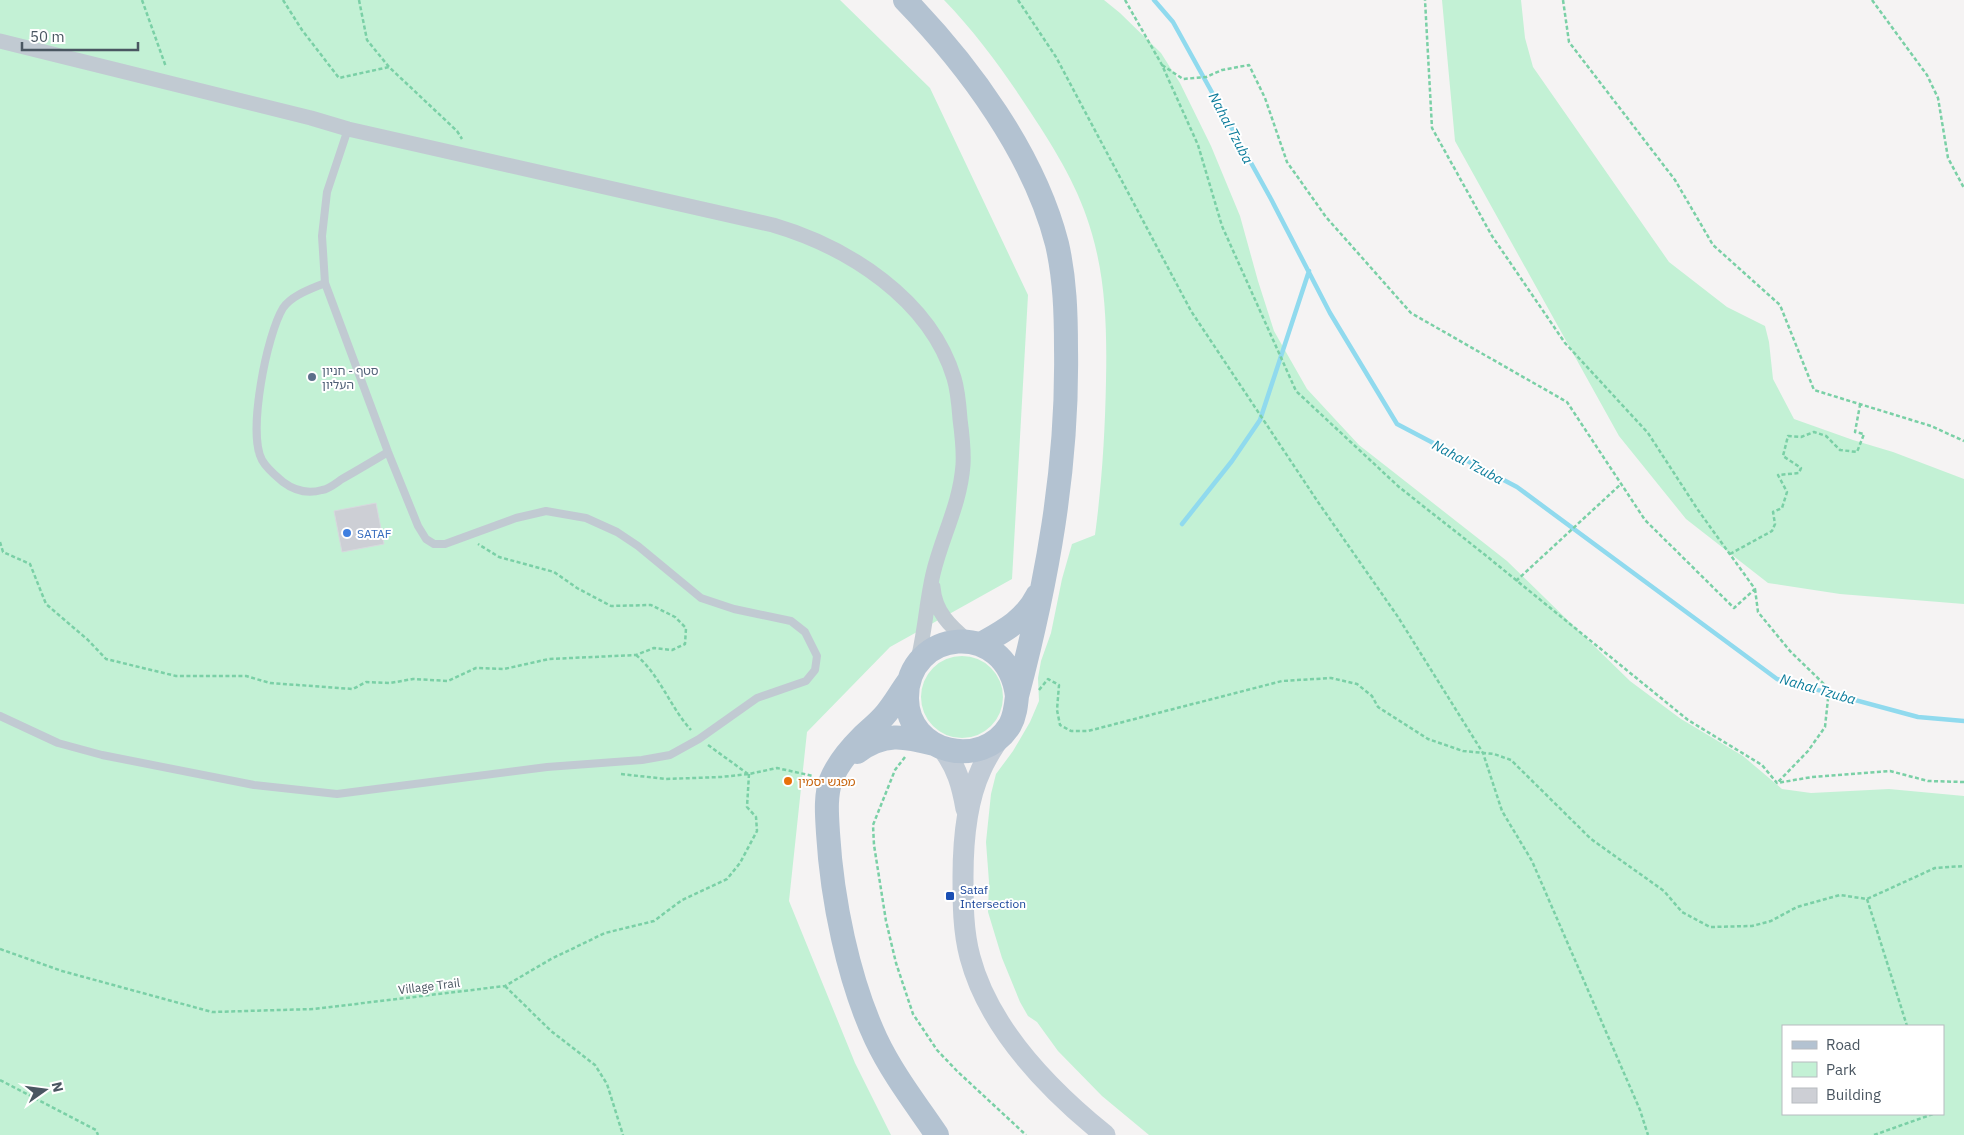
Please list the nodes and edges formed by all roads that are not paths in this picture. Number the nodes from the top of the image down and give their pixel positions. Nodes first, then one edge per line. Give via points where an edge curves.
1 (905, 0) edge
2 (0, 41) edge
3 (348, 129) junction
4 (326, 283) junction
5 (388, 452) junction
6 (935, 566) junction
7 (1044, 577) junction
8 (974, 643) junction
9 (913, 673) junction
10 (1028, 694) junction
11 (0, 716) edge
12 (1000, 737) junction
13 (938, 746) junction
14 (836, 773) junction
15 (967, 817) junction
16 (937, 1135) edge
17 (1105, 1135) edge

1 - 7 main road via 967,73 1008,134 1041,198 1057,245 1065,297 1066,399 1057,509
2 - 3 street
3 - 4 lane via 327,192 322,236
3 - 6 street via 773,224 837,250 869,271 917,313 937,340 954,379 964,448 961,481
4 - 5 lane
4 - 5 lane via 301,293 284,306 275,325 256,418 262,460 290,488 304,492 324,490
5 - 11 lane via 418,526 426,539 434,544 445,544 516,518 546,511 586,518 638,546 702,598 734,609 791,621 805,632 817,656 814,670 806,681 757,698 699,739 670,755 338,794 254,784 102,755 58,743
6 - 8 street via 932,580 936,606 951,627
6 - 9 street via 925,628
7 - 8 main road via 1040,591 1026,613 1006,630
7 - 10 main road
8 - 9 main road via 953,641 939,646 927,654
8 - 10 main road via 993,650 1003,659 1016,682
9 - 13 main road via 907,700 911,718 920,733
9 - 14 main road via 886,715 862,737
10 - 12 main road
12 - 13 main road via 972,751 957,752
12 - 15 main road via 974,785
13 - 14 main road via 906,737 890,737 862,749
13 - 15 main road via 951,759 958,774
14 - 16 main road via 828,800 830,864 849,962 877,1041
15 - 17 main road via 963,919 969,956 981,990 1021,1054

